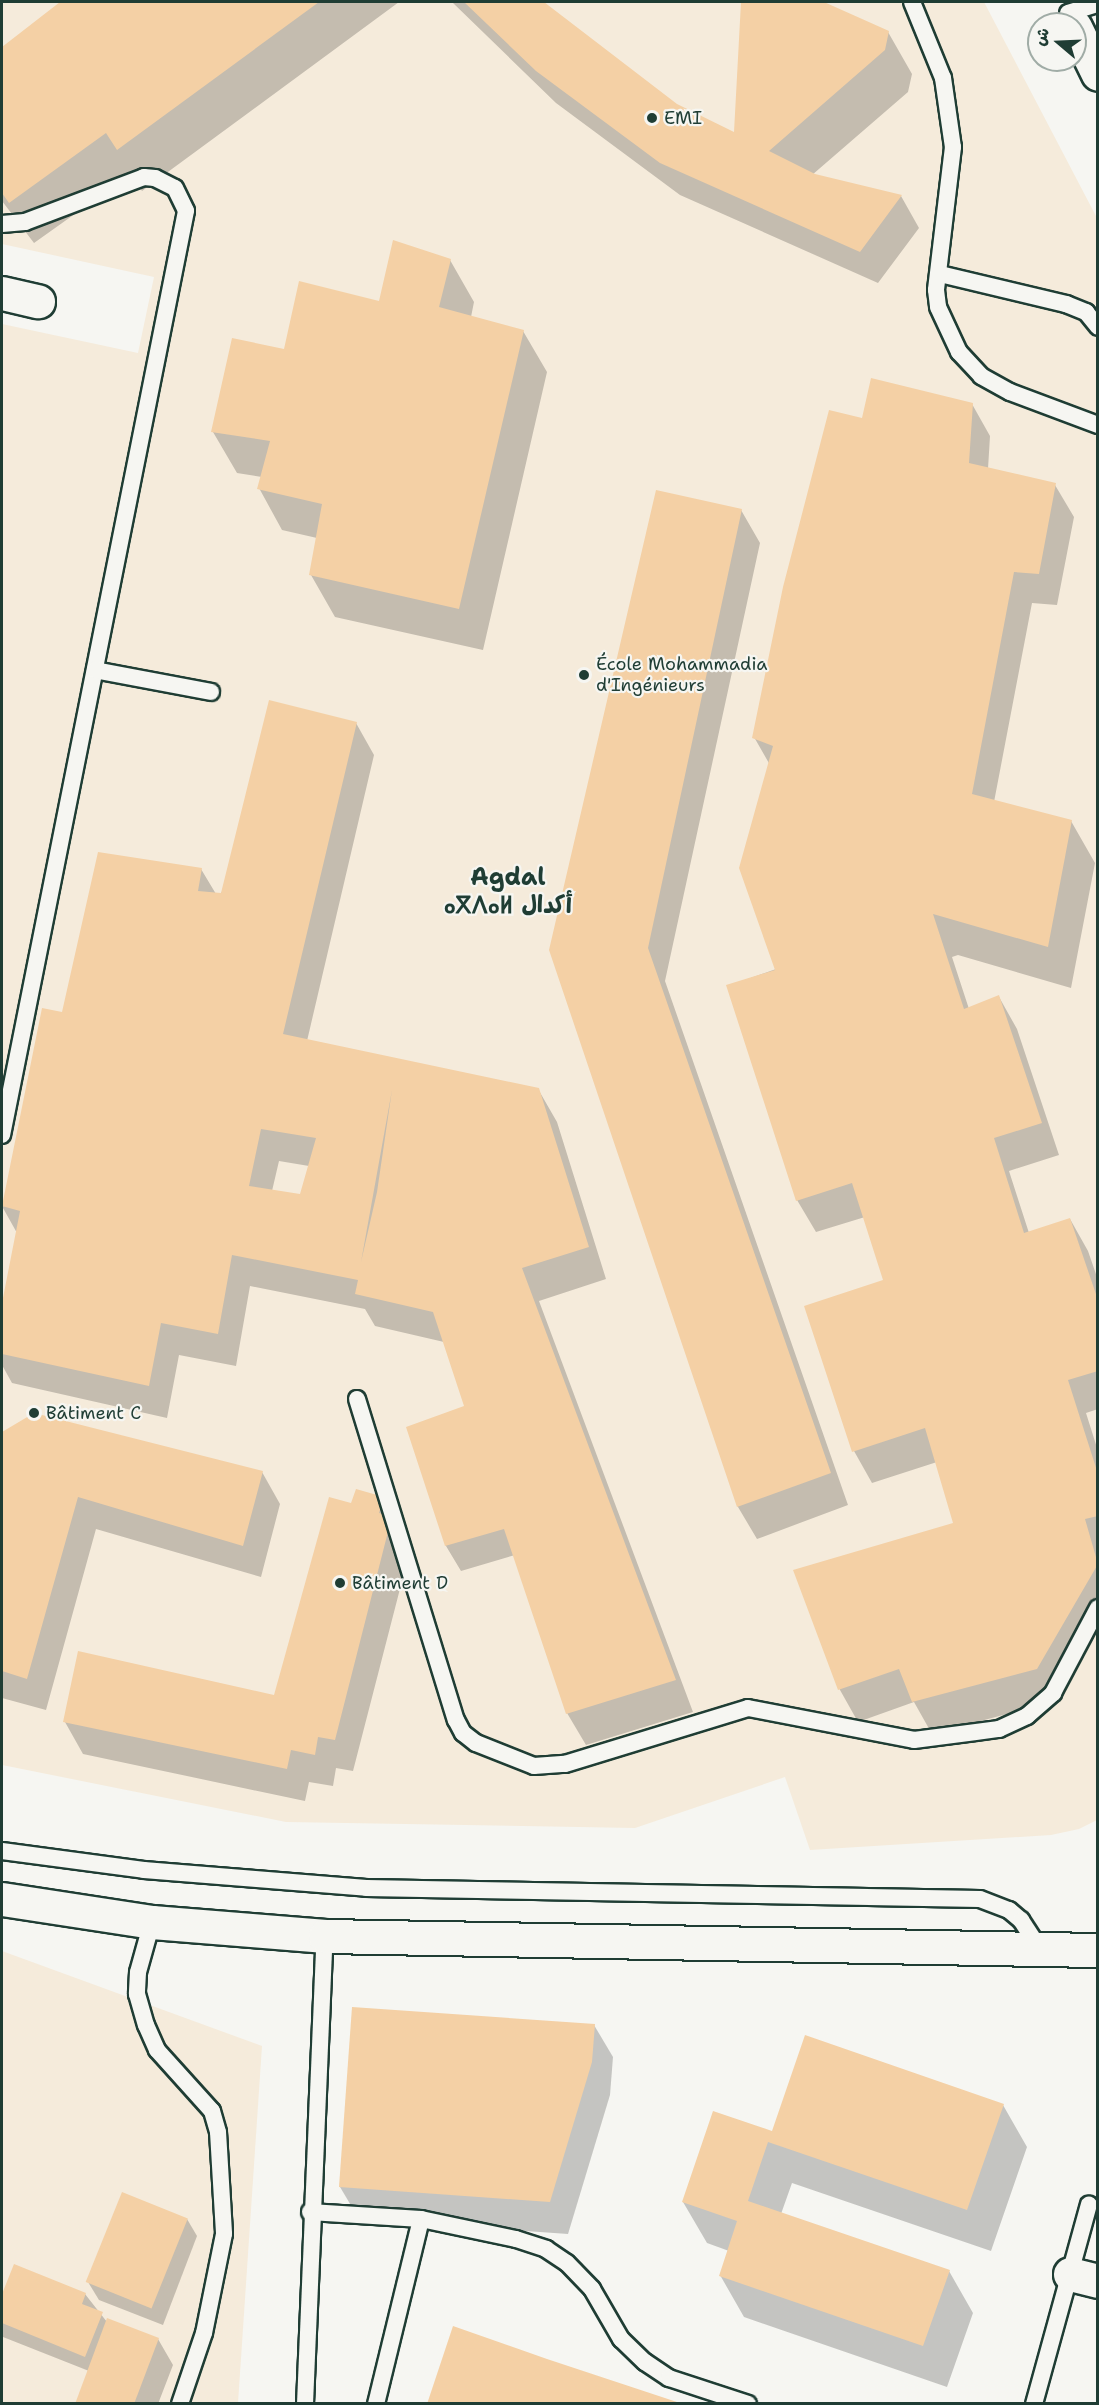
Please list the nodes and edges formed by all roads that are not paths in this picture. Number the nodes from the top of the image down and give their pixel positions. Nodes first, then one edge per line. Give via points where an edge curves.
1 (912, 2) edge
2 (1087, 44) edge
3 (1098, 74) edge
4 (2, 224) edge
5 (940, 274) junction
6 (2, 293) edge
7 (38, 301) dead end
8 (1098, 327) edge
9 (1098, 425) edge
10 (95, 670) junction
11 (211, 692) dead end
12 (2, 1135) edge
13 (357, 1399) dead end
14 (1098, 1608) edge
15 (2, 1851) edge
16 (2, 1899) edge
17 (152, 1922) junction
18 (325, 1936) junction
19 (1039, 1948) junction
20 (1098, 1950) edge
21 (1089, 2204) dead end
22 (310, 2212) junction
23 (421, 2219) junction
24 (1084, 2277) edge
25 (180, 2403) edge
26 (305, 2403) edge
27 (376, 2403) edge
28 (748, 2403) edge
29 (1034, 2403) edge

1 - 5 lane via 943,78 953,147
2 - 3 street
4 - 10 lane via 25,222 144,177 166,181 175,188 186,211
5 - 8 lane via 1066,304 1086,312
5 - 9 lane via 936,290 938,307 959,352 981,376 1010,392
6 - 7 street
10 - 11 lane
10 - 12 lane
13 - 14 lane via 456,1720 463,1733 476,1743 534,1766 565,1764 748,1708 915,1740 999,1729 1027,1716 1053,1693
15 - 19 lane via 144,1870 366,1888 980,1899 1010,1910
16 - 17 street
17 - 18 street
17 - 25 lane via 138,1972 137,1994 157,2050 212,2111 218,2132 224,2234 204,2333
18 - 19 street
18 - 22 lane
19 - 20 street
21 - 24 lane
22 - 23 lane
22 - 26 lane
23 - 27 lane
23 - 28 lane via 546,2249 567,2263 592,2289 621,2339 645,2362 669,2378
24 - 29 lane

